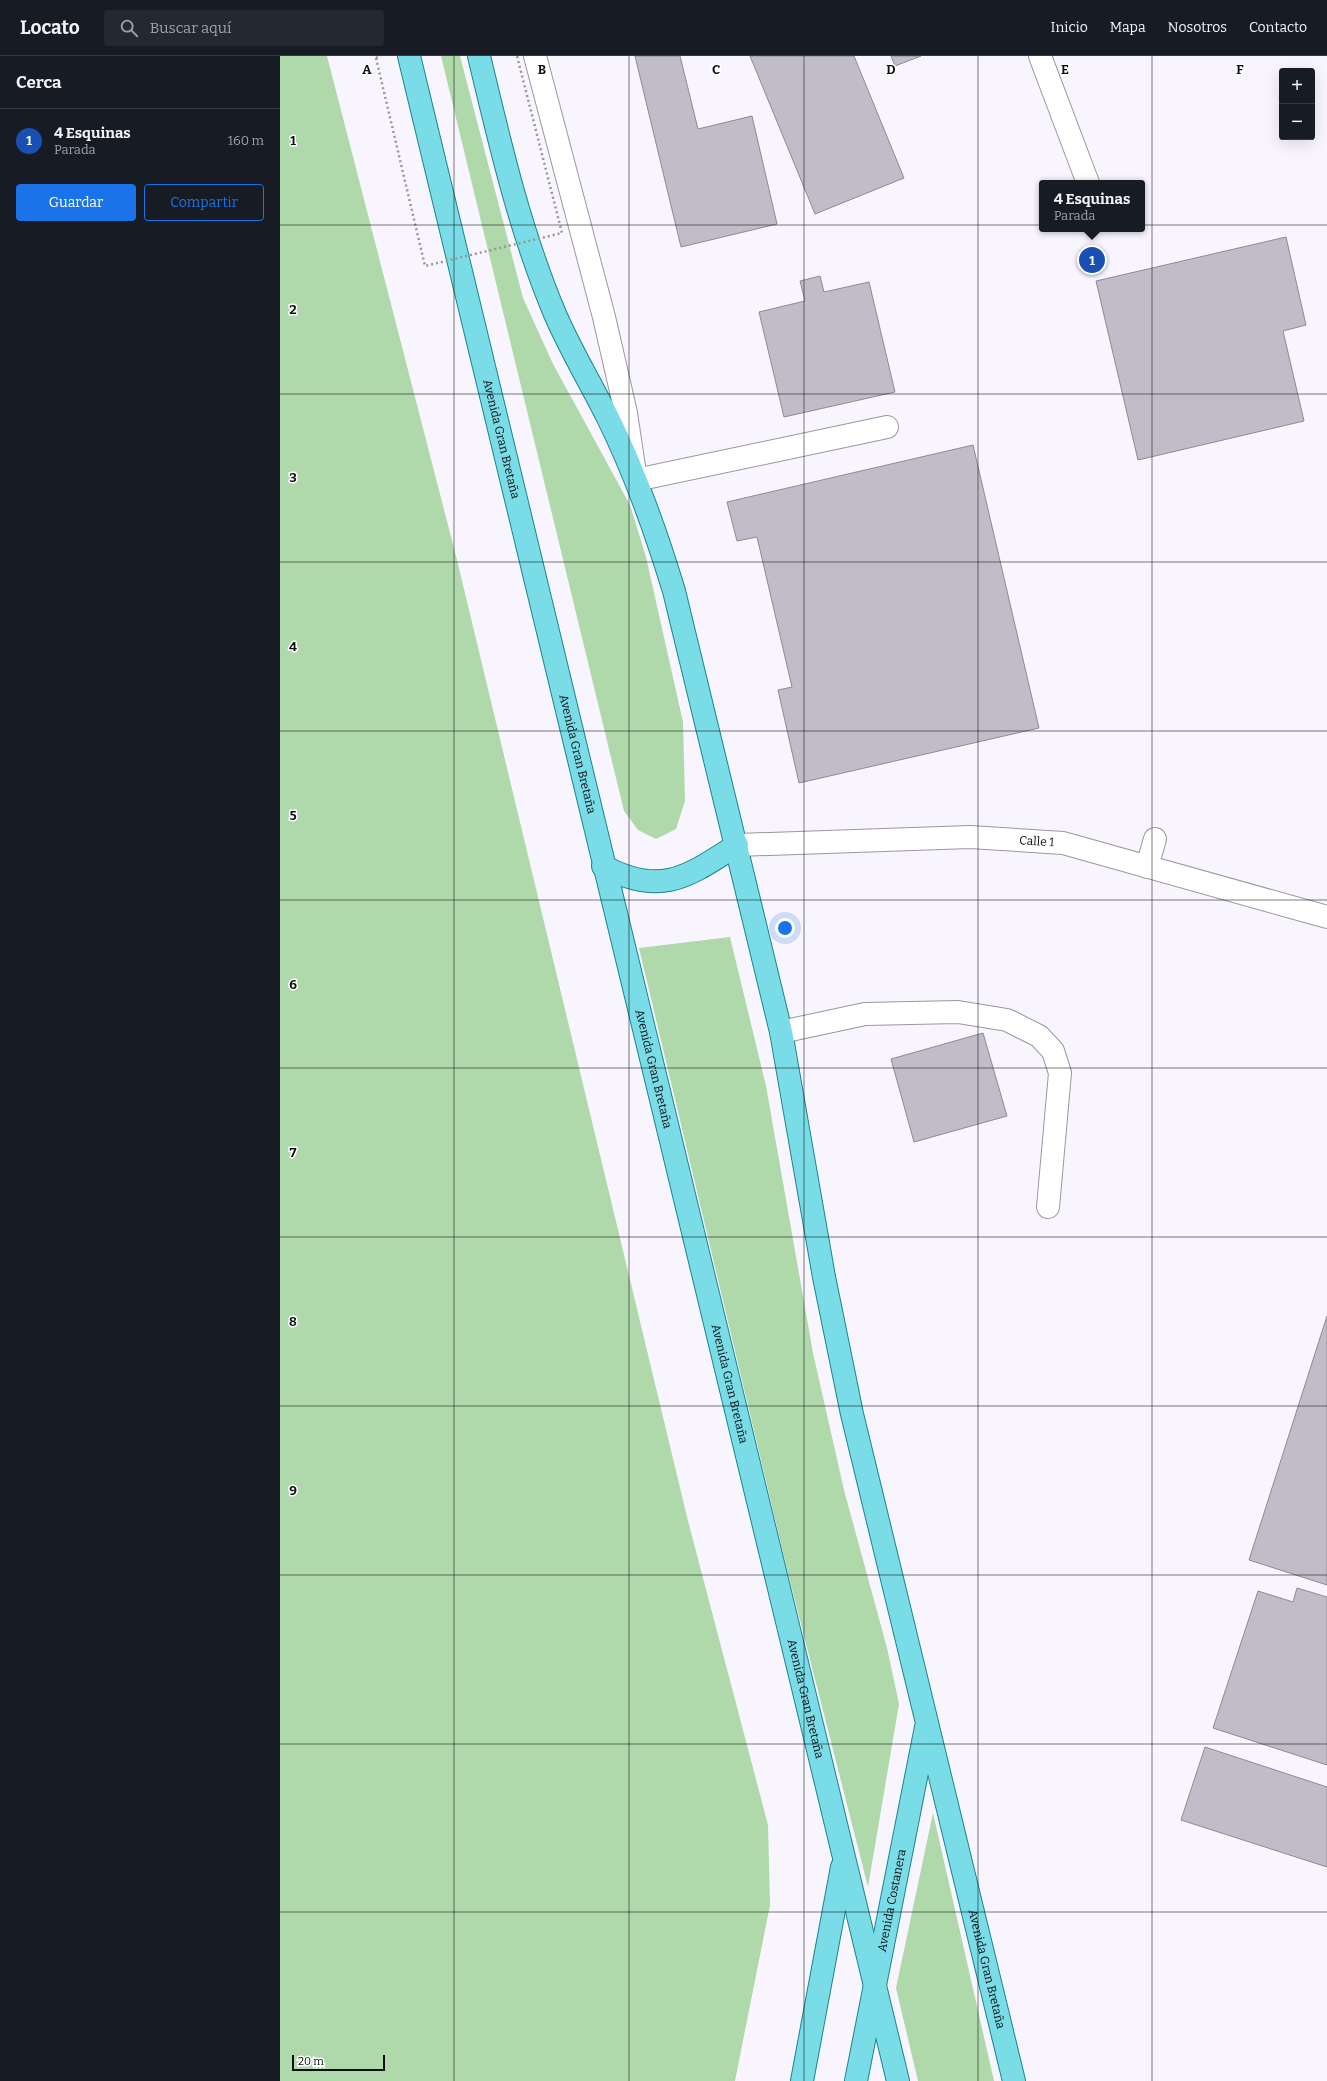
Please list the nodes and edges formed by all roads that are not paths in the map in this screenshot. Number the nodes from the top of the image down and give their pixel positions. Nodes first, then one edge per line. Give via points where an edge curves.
1 (409, 56) edge
2 (479, 56) edge
3 (535, 56) edge
4 (1040, 56) edge
5 (1087, 180) edge
6 (887, 427) dead end
7 (636, 480) junction
8 (1155, 839) dead end
9 (737, 845) junction
10 (603, 866) junction
11 (1147, 866) junction
12 (1327, 917) edge
13 (781, 1032) junction
14 (1048, 1207) dead end
15 (928, 1721) junction
16 (844, 1858) junction
17 (874, 1986) junction
18 (802, 2081) edge
19 (856, 2081) edge
20 (898, 2081) edge
21 (1014, 2081) edge

1 - 10 main road, Avenida Gran Bretaña
2 - 7 main road, Avenida Gran Bretaña via 504,159 537,269 576,359 607,416
3 - 7 street, Avenida Gran Bretaña via 604,317 626,413
4 - 5 street
6 - 7 street
7 - 9 main road, Avenida Gran Bretaña via 674,591
8 - 11 street
9 - 10 main road via 692,873 673,880 636,880
9 - 11 street, Calle 1 via 970,837 1064,843
9 - 13 main road, Avenida Gran Bretaña
10 - 16 main road, Avenida Gran Bretaña
11 - 12 street, Calle 1
13 - 14 street via 865,1014 958,1012 1007,1020 1039,1036 1053,1051 1060,1072
13 - 15 main road, Avenida Gran Bretaña via 824,1277 851,1407
15 - 17 main road, Avenida Costanera
15 - 21 main road, Avenida Gran Bretaña
16 - 17 main road, Avenida Gran Bretaña
16 - 18 main road
17 - 19 main road, Avenida Costanera
17 - 20 main road, Avenida Gran Bretaña

